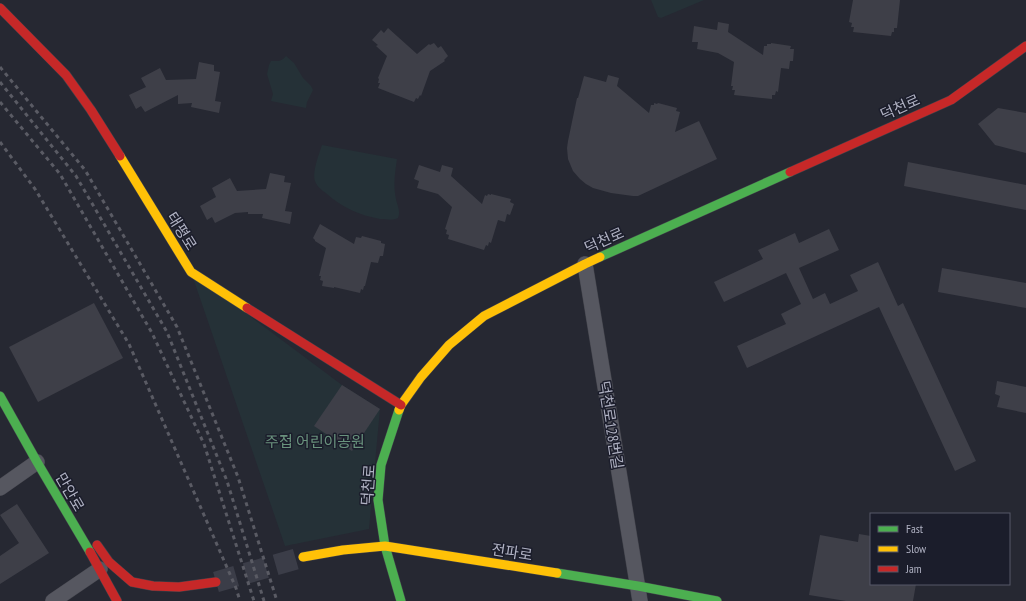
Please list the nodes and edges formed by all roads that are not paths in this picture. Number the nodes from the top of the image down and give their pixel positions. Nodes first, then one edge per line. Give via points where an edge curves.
1 (0, 8) edge
2 (1026, 46) edge
3 (585, 264) junction
4 (0, 396) edge
5 (401, 405) junction
6 (37, 462) junction
7 (0, 488) edge
8 (70, 519) junction
9 (385, 546) junction
10 (303, 557) tunnel mouth
11 (100, 569) junction
12 (201, 593) dead end
13 (639, 594) edge
14 (53, 601) edge
15 (117, 601) edge
16 (401, 601) edge
17 (717, 601) edge

1 - 5 street, 태평로 via 66,75 191,272
2 - 3 street, 덕천로 via 951,100
3 - 5 street, 덕천로 via 484,316 449,345
3 - 13 street, 덕천로128번길
4 - 6 street, 만안로
5 - 9 street, 덕천로 via 380,472 378,500
6 - 7 street
6 - 8 street, 만안로
8 - 11 street, 만안로
8 - 12 street via 88,533 109,562 132,582 179,587 216,582
9 - 10 street, 전파로
9 - 13 street, 전파로
9 - 16 street, 덕천로
11 - 14 street
11 - 15 street, 만안로
13 - 17 street, 전파로

